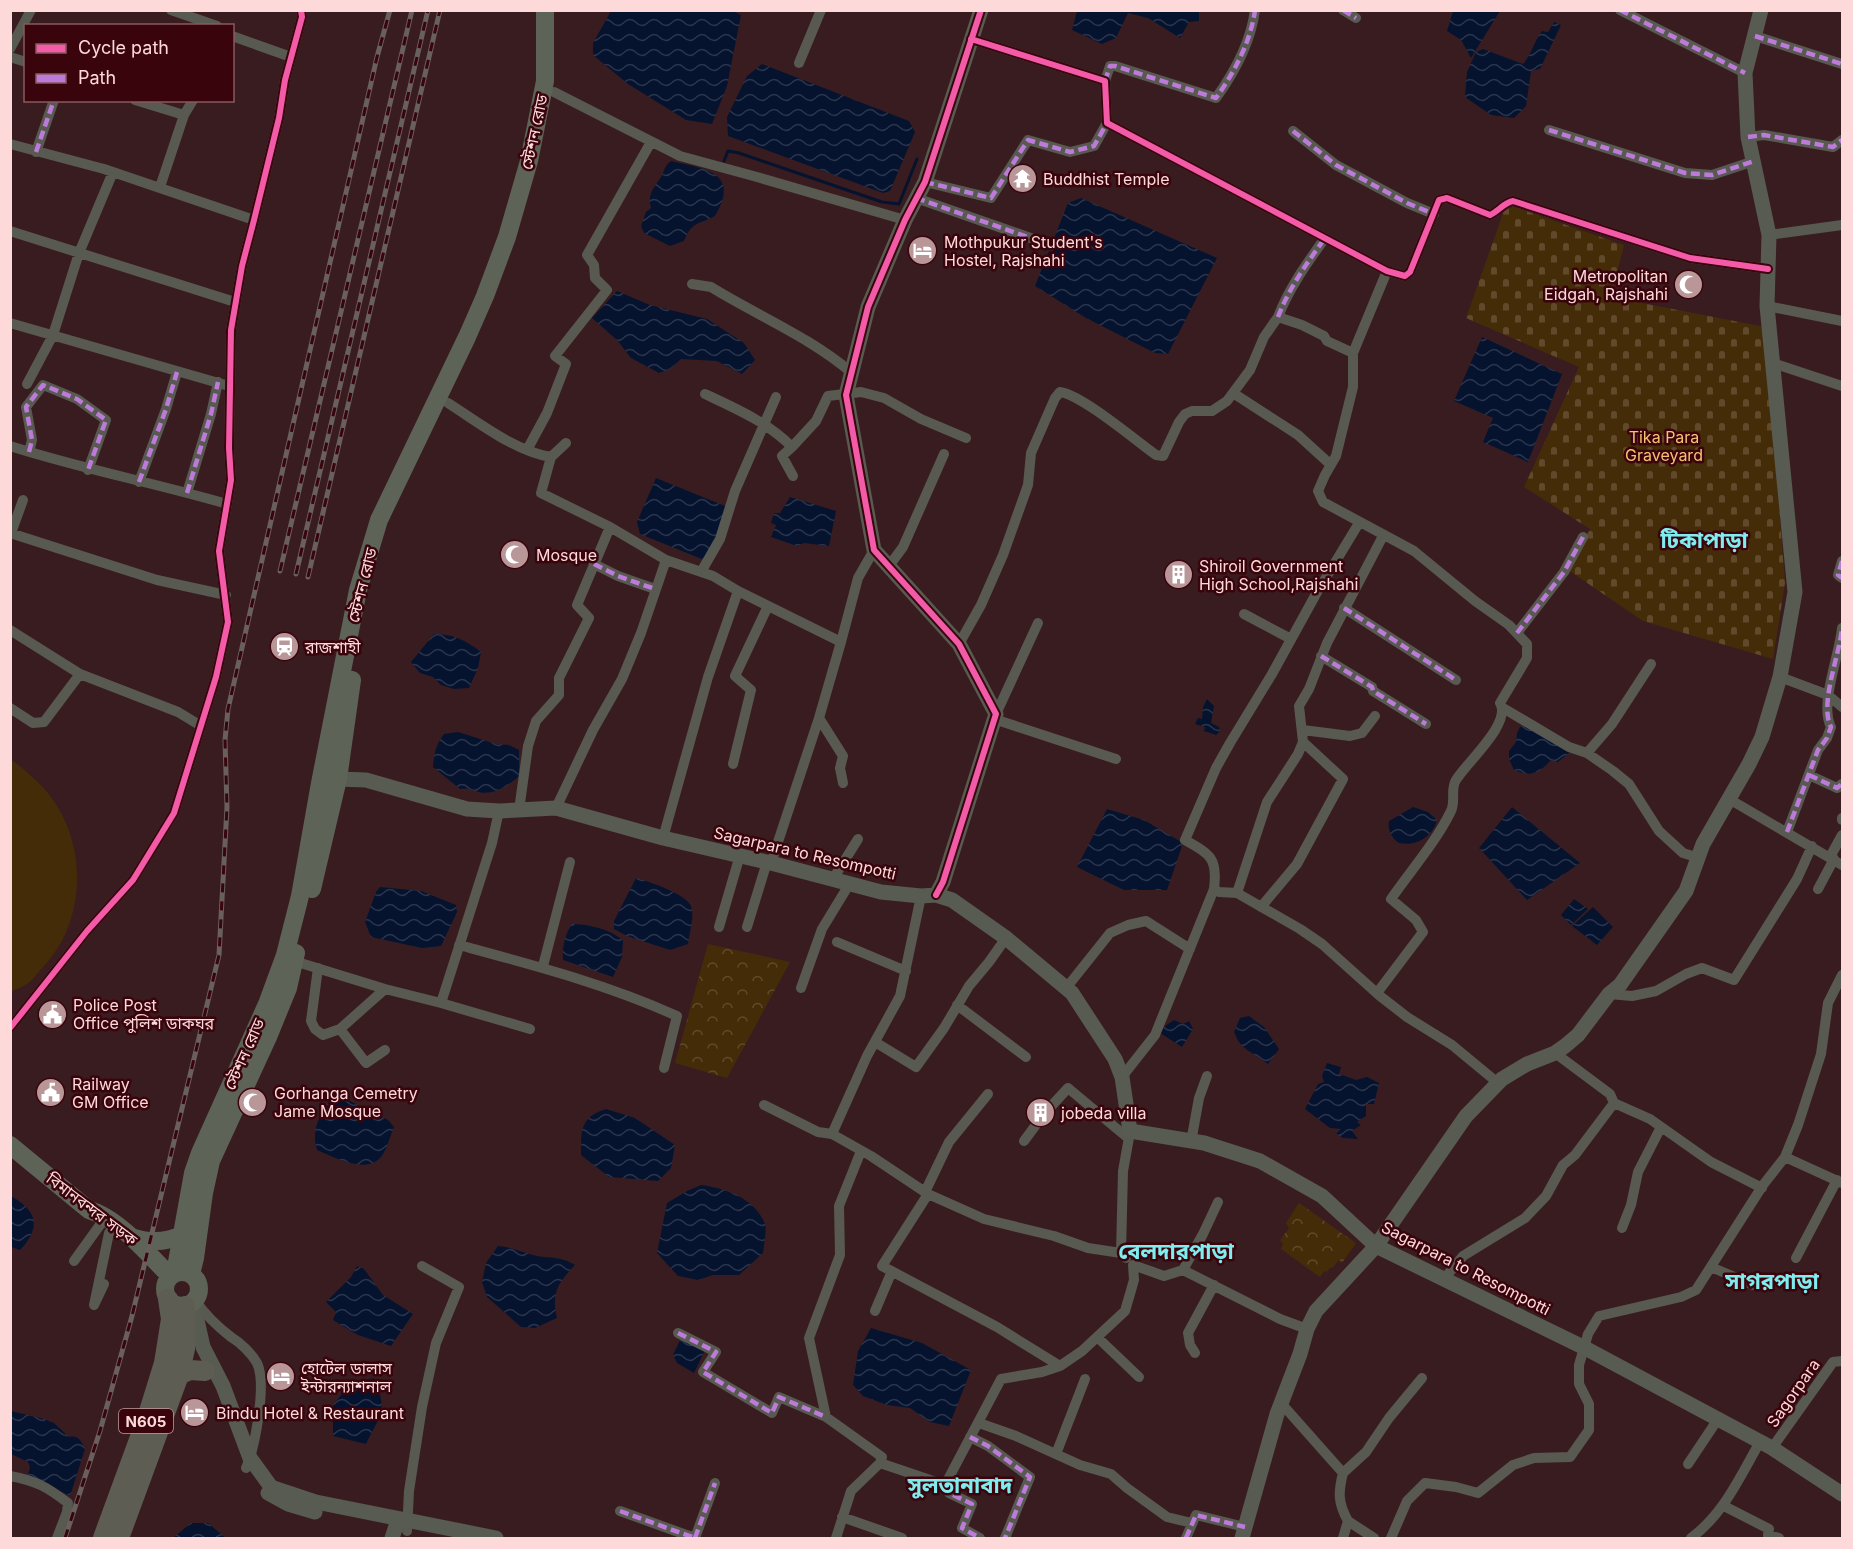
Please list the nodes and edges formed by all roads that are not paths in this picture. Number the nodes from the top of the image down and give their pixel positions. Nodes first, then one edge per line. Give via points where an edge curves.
1 (31, 10) edge
2 (171, 10) edge
3 (301, 10) edge
4 (544, 10) edge
5 (554, 10) edge
6 (821, 10) edge
7 (981, 10) edge
8 (1255, 10) edge
9 (1342, 10) edge
10 (1620, 10) edge
11 (1761, 10) edge
12 (1356, 18) dead end
13 (211, 24) edge
14 (1755, 36) junction
15 (234, 37) edge
16 (971, 39) junction
17 (10, 49) edge
18 (291, 57) junction
19 (800, 63) dead end
20 (1842, 64) edge
21 (1745, 73) junction
22 (1105, 81) junction
23 (554, 92) junction
24 (53, 102) edge
25 (142, 102) edge
26 (192, 102) edge
27 (184, 115) junction
28 (1107, 123) junction
29 (1293, 130) dead end
30 (1550, 130) dead end
31 (1748, 138) junction
32 (1842, 140) edge
33 (651, 142) junction
34 (10, 144) edge
35 (36, 152) junction
36 (1754, 161) junction
37 (113, 172) junction
38 (925, 182) junction
39 (160, 187) junction
40 (916, 198) junction
41 (1434, 214) junction
42 (254, 220) junction
43 (904, 220) junction
44 (1842, 225) edge
45 (10, 231) edge
46 (1769, 235) junction
47 (1325, 238) junction
48 (1042, 242) dead end
49 (80, 253) junction
50 (1768, 269) junction
51 (1387, 271) junction
52 (692, 284) dead end
53 (235, 302) junction
54 (1767, 306) junction
55 (1278, 317) junction
56 (1842, 321) edge
57 (10, 323) edge
58 (53, 335) junction
59 (1353, 353) junction
60 (1773, 363) junction
61 (177, 372) junction
62 (852, 373) junction
63 (218, 382) junction
64 (27, 384) dead end
65 (229, 386) junction
66 (1842, 386) edge
67 (1233, 393) junction
68 (705, 394) dead end
69 (846, 395) junction
70 (776, 397) dead end
71 (448, 403) junction
72 (765, 424) junction
73 (966, 438) dead end
74 (566, 443) dead end
75 (10, 446) edge
76 (792, 447) junction
77 (527, 450) junction
78 (29, 452) junction
79 (944, 454) dead end
80 (551, 457) junction
81 (1331, 465) junction
82 (88, 470) junction
83 (793, 476) dead end
84 (139, 482) junction
85 (187, 493) junction
86 (23, 500) dead end
87 (227, 504) junction
88 (1359, 524) junction
89 (610, 527) junction
90 (11, 533) edge
91 (1383, 536) junction
92 (1583, 537) dead end
93 (874, 550) junction
94 (666, 560) junction
95 (1842, 561) edge
96 (594, 564) junction
97 (889, 566) junction
98 (701, 572) junction
99 (1842, 578) edge
100 (655, 589) junction
101 (738, 591) junction
102 (226, 594) junction
103 (768, 606) junction
104 (1344, 608) junction
105 (1244, 614) dead end
106 (1038, 623) dead end
107 (1842, 628) edge
108 (10, 630) edge
109 (1517, 633) junction
110 (1291, 639) junction
111 (841, 642) junction
112 (960, 644) junction
113 (1321, 656) junction
114 (1651, 664) dead end
115 (80, 674) junction
116 (1780, 676) junction
117 (1456, 680) dead end
118 (1828, 695) junction
119 (1842, 706) edge
120 (10, 708) edge
121 (1503, 708) junction
122 (1375, 716) dead end
123 (995, 717) junction
124 (819, 718) junction
125 (1426, 724) dead end
126 (201, 726) junction
127 (1303, 730) junction
128 (1303, 742) junction
129 (1587, 753) junction
130 (1116, 759) dead end
131 (733, 764) dead end
132 (1809, 775) junction
133 (338, 779) junction
134 (843, 783) dead end
135 (1842, 784) edge
136 (1729, 799) junction
137 (556, 808) junction
138 (519, 810) junction
139 (499, 811) junction
140 (1787, 832) junction
141 (1842, 836) edge
142 (663, 838) junction
143 (858, 839) dead end
144 (1812, 846) junction
145 (740, 855) junction
146 (1699, 858) junction
147 (1835, 860) edge
148 (570, 862) dead end
149 (769, 862) junction
150 (832, 879) junction
151 (850, 883) junction
152 (1818, 889) dead end
153 (1214, 890) junction
154 (1237, 893) junction
155 (928, 896) junction
156 (1262, 907) junction
157 (719, 927) dead end
158 (747, 927) dead end
159 (1006, 938) junction
160 (837, 942) dead end
161 (459, 945) junction
162 (1190, 949) junction
163 (294, 961) junction
164 (543, 966) junction
165 (318, 968) junction
166 (906, 971) junction
167 (1842, 975) edge
168 (1067, 987) junction
169 (801, 988) dead end
170 (385, 989) junction
171 (1377, 993) junction
172 (1609, 994) junction
173 (1838, 996) edge
174 (441, 1003) junction
175 (957, 1005) junction
176 (10, 1028) edge
177 (340, 1029) junction
178 (530, 1029) dead end
179 (875, 1042) junction
180 (385, 1050) dead end
181 (1555, 1053) junction
182 (1026, 1057) dead end
183 (664, 1068) dead end
184 (1206, 1076) dead end
185 (1122, 1077) junction
186 (1498, 1083) junction
187 (988, 1094) dead end
188 (1614, 1102) junction
189 (764, 1105) dead end
190 (1661, 1126) junction
191 (832, 1134) junction
192 (1129, 1135) junction
193 (1024, 1141) dead end
194 (1191, 1142) junction
195 (10, 1145) edge
196 (861, 1152) junction
197 (1785, 1158) junction
198 (1840, 1182) edge
199 (1762, 1188) junction
200 (927, 1193) junction
201 (1218, 1202) dead end
202 (104, 1222) junction
203 (1622, 1228) dead end
204 (182, 1235) junction
205 (129, 1236) junction
206 (1376, 1246) junction
207 (1121, 1253) junction
208 (1796, 1258) dead end
209 (74, 1261) dead end
210 (1133, 1265) junction
211 (422, 1266) dead end
212 (1710, 1267) junction
213 (1182, 1270) junction
214 (892, 1271) junction
215 (1444, 1279) junction
216 (104, 1284) dead end
217 (1214, 1285) junction
218 (1753, 1285) dead end
219 (181, 1291) junction
220 (875, 1311) dead end
221 (1307, 1329) junction
222 (678, 1333) dead end
223 (1097, 1336) junction
224 (1585, 1348) junction
225 (1195, 1353) dead end
226 (1842, 1361) edge
227 (1060, 1366) junction
228 (205, 1371) junction
229 (179, 1375) junction
230 (1139, 1377) dead end
231 (1422, 1378) dead end
232 (1085, 1379) dead end
233 (1281, 1403) junction
234 (826, 1418) junction
235 (1719, 1419) junction
236 (979, 1423) junction
237 (970, 1437) junction
238 (1766, 1445) junction
239 (1056, 1454) junction
240 (248, 1463) junction
241 (880, 1463) junction
242 (1688, 1464) dead end
243 (1343, 1473) junction
244 (10, 1476) edge
245 (715, 1483) dead end
246 (945, 1485) junction
247 (1842, 1494) edge
248 (1724, 1506) junction
249 (620, 1511) dead end
250 (842, 1517) junction
251 (1348, 1521) junction
252 (1192, 1523) junction
253 (400, 1528) edge
254 (1243, 1533) edge
255 (695, 1538) edge
256 (57, 1539) edge
257 (104, 1539) edge
258 (119, 1539) edge
259 (453, 1539) edge
260 (496, 1539) edge
261 (836, 1539) edge
262 (902, 1539) edge
263 (980, 1539) edge
264 (1005, 1539) edge
265 (1186, 1539) edge
266 (1343, 1539) edge
267 (1374, 1539) edge
268 (1391, 1539) edge
269 (1691, 1539) edge
270 (1779, 1539) edge

1 - 17 street
2 - 13 street
3 - 18 street
4 - 204 main road, স্টেশন রোড via 545,81 530,161 507,237 467,337 379,520 358,590 300,896 285,955 200,1153
5 - 23 main road, স্টেশন রোড
6 - 19 street
7 - 16 main road
8 - 22 street via 1241,56 1216,98 1115,66 1110,66
9 - 12 street
10 - 21 street
11 - 14 main road
14 - 20 street
14 - 21 main road
15 - 18 street
16 - 22 street
16 - 38 main road
18 - 42 street
21 - 31 main road
22 - 28 street
23 - 33 street
23 - 71 main road, স্টেশন রোড via 522,224 493,303
24 - 35 street
25 - 27 street
26 - 27 street
27 - 39 street
28 - 38 street via 1094,146 1070,152 1028,140 991,198
28 - 47 street
29 - 41 street via 1336,165
30 - 36 street via 1685,173 1712,175
31 - 32 street via 1764,135 1833,147
31 - 36 main road
33 - 43 street via 680,156
33 - 77 street via 587,255 594,265 595,278 607,290 555,356 566,364
34 - 35 street
35 - 37 street
36 - 46 main road
37 - 39 street
37 - 49 street
38 - 40 main road
39 - 42 street
40 - 43 main road
40 - 48 street
41 - 50 street via 1440,200 1447,198 1490,215 1513,201 1690,258
41 - 51 street via 1410,273 1405,276
42 - 53 street
43 - 62 main road via 868,307
44 - 46 street
45 - 49 street
46 - 50 main road
47 - 51 street
47 - 55 street via 1300,273
49 - 53 street
49 - 58 street
50 - 54 main road
51 - 59 street
52 - 62 street via 711,287 833,356
53 - 65 street
54 - 56 street
54 - 60 main road
55 - 59 street via 1302,325
55 - 67 street
57 - 58 street
58 - 61 street
58 - 64 street
59 - 81 street via 1353,387
60 - 66 street
60 - 116 main road via 1795,592
61 - 63 street
61 - 84 street
62 - 69 main road
63 - 65 street
63 - 85 street
65 - 87 street via 231,480
67 - 81 street via 1298,435
67 - 112 street via 1212,411 1185,414 1163,456 1156,455 1083,402 1060,393 1031,453 1028,485 1003,555
68 - 72 street
69 - 73 street via 861,392 884,398
69 - 76 street via 828,396 816,421
69 - 93 main road
70 - 72 street
71 - 77 street
71 - 133 main road, স্টেশন রোড via 402,494 378,559 366,605
72 - 76 street
72 - 98 street via 735,491 720,539
74 - 80 street
75 - 78 street
76 - 83 street via 782,456
77 - 80 street
78 - 82 street
78 - 82 street via 32,441 26,407 43,385 77,399 106,420
79 - 97 street via 903,547
80 - 89 street via 541,493
81 - 88 street via 1318,491 1323,502
82 - 84 street
84 - 85 street
85 - 87 street
86 - 90 street
87 - 102 street via 219,551
88 - 91 street
88 - 110 street
89 - 94 street
89 - 96 street
90 - 102 street via 157,580
91 - 104 street
91 - 109 street via 1414,552
92 - 109 street via 1564,572
93 - 97 main road
93 - 111 street via 858,578
94 - 98 street
94 - 100 street
95 - 99 street via 1838,575
96 - 100 street
96 - 138 street via 577,605 590,618 559,678 559,695 536,721 528,746
97 - 112 main road
98 - 101 street
100 - 137 street via 622,679
101 - 103 street
101 - 142 street via 708,677
102 - 126 street via 228,622 224,649
103 - 111 street
103 - 131 street via 735,676 751,690
104 - 113 street
104 - 117 street
105 - 110 street
106 - 123 street
107 - 118 street
108 - 115 street
109 - 121 street via 1527,644 1527,658 1500,703
110 - 153 street via 1221,759 1185,840 1212,859
111 - 124 street
112 - 123 main road
113 - 125 street
113 - 127 street via 1298,710
114 - 129 street via 1612,724
115 - 120 street via 44,722 33,723
115 - 126 street via 178,712
116 - 118 street
116 - 136 main road via 1762,737
118 - 119 street
118 - 132 street via 1827,720 1831,727
121 - 129 street via 1569,747
121 - 171 street via 1496,728 1454,782 1451,811 1390,898 1416,920 1423,932
122 - 127 street via 1362,733 1350,736
123 - 130 street
123 - 155 main road via 943,882
124 - 134 street via 843,756
124 - 149 street
126 - 176 street via 174,813 133,880
127 - 128 street
128 - 154 street via 1267,802
128 - 156 street via 1343,779 1297,864
129 - 146 street via 1629,784 1650,819 1675,847
132 - 135 street via 1837,788
132 - 140 street
133 - 139 main road, Sagarpara to Resompotti via 366,780 467,809
133 - 163 main road, স্টেশন রোড
136 - 140 street
136 - 146 main road
137 - 138 main road, Sagarpara to Resompotti
137 - 142 main road, Sagarpara to Resompotti
138 - 139 main road, Sagarpara to Resompotti
139 - 161 street
140 - 144 street
141 - 147 street
142 - 145 main road, Sagarpara to Resompotti
143 - 150 street
144 - 147 street
144 - 172 street via 1797,879 1734,980 1702,968 1656,991 1632,996
145 - 149 main road, Sagarpara to Resompotti
145 - 157 street
146 - 172 main road via 1676,907 1620,985
147 - 152 street
148 - 164 street
149 - 150 main road, Sagarpara to Resompotti
149 - 158 street
150 - 151 main road, Sagarpara to Resompotti
151 - 155 main road, Sagarpara to Resompotti via 881,892
151 - 169 street via 822,929
153 - 154 street
153 - 162 street
154 - 156 street
155 - 159 main road, Sagarpara to Resompotti via 952,900
155 - 166 street
156 - 171 street via 1322,944
159 - 168 main road, Sagarpara to Resompotti
159 - 175 street
160 - 166 street
161 - 164 street
161 - 174 street
162 - 168 street via 1146,921 1128,925 1110,933
162 - 185 street via 1155,1035
163 - 165 street
163 - 219 main road, স্টেশন রোড via 288,988 268,1037 211,1161 195,1258
164 - 183 street via 677,1016
165 - 170 street
165 - 177 street via 311,1021 323,1035
166 - 179 street via 900,996
167 - 173 street
168 - 185 main road, Sagarpara to Resompotti via 1115,1059
170 - 174 street
170 - 177 street
171 - 186 street via 1452,1045
172 - 181 main road via 1578,1035
173 - 197 street via 1828,1003 1821,1054
174 - 178 street
175 - 179 street via 916,1067
175 - 182 street
177 - 180 street via 366,1063
179 - 191 street
181 - 186 main road via 1527,1064
181 - 188 street via 1610,1094
184 - 194 street
185 - 192 main road, Sagarpara to Resompotti
186 - 206 main road via 1466,1116
187 - 200 street via 949,1142
188 - 190 street
188 - 215 street via 1526,1218 1463,1256
189 - 191 street via 818,1132
190 - 199 street via 1711,1162
190 - 203 street via 1638,1172
191 - 196 street
192 - 193 street via 1068,1088
192 - 194 main road, Sagarpara to Resompotti
192 - 207 street via 1123,1171
194 - 206 main road, Sagarpara to Resompotti via 1260,1161 1322,1196
195 - 202 main road, বিমানবন্দর সড়ক
196 - 200 street
196 - 234 street via 839,1206 840,1255 809,1338
197 - 198 street
197 - 199 street
198 - 208 street
199 - 212 street
200 - 207 street via 984,1219 1088,1248
200 - 214 street via 882,1266
201 - 213 street
202 - 205 main road, বিমানবন্দর সড়ক
202 - 209 street
202 - 216 street via 94,1305
202 - 219 main road
204 - 205 main road via 168,1241
204 - 219 main road, স্টেশন রোড
205 - 219 main road, বিমানবন্দর সড়ক
206 - 215 main road, Sagarpara to Resompotti
206 - 221 main road via 1316,1311
207 - 210 street
210 - 213 street via 1164,1276
210 - 223 street via 1134,1280 1125,1311
211 - 253 street via 459,1287 435,1343
212 - 218 street
212 - 224 street via 1696,1290 1681,1297 1599,1316
213 - 217 street
214 - 220 street
214 - 227 street
215 - 224 main road, Sagarpara to Resompotti
217 - 221 street
217 - 225 street via 1188,1333
219 - 228 main road
219 - 229 highway, স্টেশন রোড / N605 via 185,1349
219 - 240 main road via 223,1386
219 - 240 street via 257,1363 260,1394
219 - 257 highway, স্টেশন রোড / N605 via 171,1319 161,1373
221 - 233 main road
222 - 234 street via 716,1352 703,1372 772,1413 779,1397
223 - 227 street
223 - 230 street
224 - 235 main road, Sagarpara to Resompotti
224 - 268 street via 1579,1365 1579,1384 1589,1404 1589,1430 1570,1457 1533,1458 1513,1465 1479,1493 1425,1483 1407,1501
226 - 238 street, Sagorpara via 1833,1362
227 - 236 street via 1001,1379
228 - 229 highway via 190,1370
228 - 240 main road
229 - 258 highway, স্টেশন রোড / N605
231 - 243 street via 1366,1452
232 - 239 street
233 - 243 street
233 - 254 main road
234 - 241 street via 882,1457
235 - 238 main road, Sagarpara to Resompotti
235 - 242 street
236 - 237 street
236 - 239 street
237 - 246 street
237 - 264 street via 1030,1477
238 - 247 main road, Sagarpara to Resompotti
238 - 248 street, Sagorpara
239 - 252 street via 1111,1474 1167,1516
240 - 253 main road via 267,1492 288,1504
241 - 246 street
241 - 250 street via 851,1491
243 - 251 street via 1338,1492
244 - 256 street via 31,1480 68,1503
245 - 255 street
246 - 263 street via 949,1493 972,1504 962,1528
248 - 269 street, Sagorpara
248 - 270 street
249 - 255 street
250 - 261 street
250 - 262 street
251 - 266 street
251 - 267 street
252 - 254 street via 1196,1515
252 - 265 street
253 - 259 main road
253 - 260 main road

